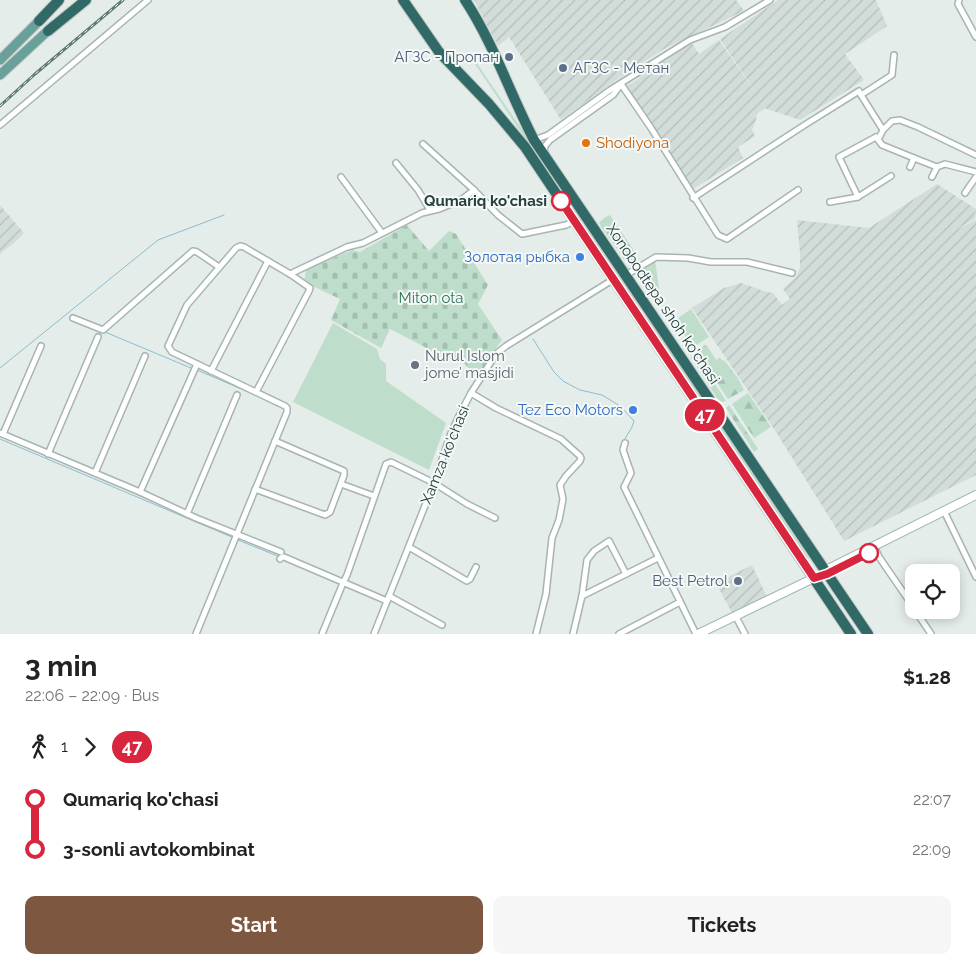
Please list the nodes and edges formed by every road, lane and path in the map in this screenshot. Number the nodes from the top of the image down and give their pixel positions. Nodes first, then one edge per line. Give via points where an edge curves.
1 (61, 0) edge
2 (79, 0) edge
3 (86, 0) edge
4 (148, 0) edge
5 (404, 0) edge
6 (465, 0) edge
7 (770, 0) edge
8 (958, 2) edge
9 (39, 21) joint
10 (48, 31) junction
11 (976, 37) edge
12 (894, 55) dead end
13 (0, 60) edge
14 (0, 75) edge
15 (621, 84) junction
16 (861, 95) junction
17 (0, 125) edge
18 (884, 130) junction
19 (876, 137) junction
20 (534, 140) junction
21 (423, 144) dead end
22 (976, 154) edge
23 (545, 157) junction
24 (914, 158) junction
25 (396, 163) dead end
26 (910, 167) dead end
27 (937, 167) junction
28 (976, 172) edge
29 (891, 176) dead end
30 (341, 177) dead end
31 (932, 178) dead end
32 (976, 178) edge
33 (474, 190) junction
34 (798, 190) dead end
35 (966, 193) dead end
36 (858, 196) junction
37 (693, 198) junction
38 (830, 202) dead end
39 (430, 210) junction
40 (574, 221) junction
41 (382, 233) junction
42 (268, 261) junction
43 (219, 267) junction
44 (792, 273) dead end
45 (290, 274) junction
46 (625, 276) junction
47 (614, 279) junction
48 (644, 303) junction
49 (634, 309) junction
50 (73, 318) dead end
51 (98, 337) dead end
52 (41, 346) dead end
53 (145, 356) dead end
54 (197, 364) junction
55 (211, 371) junction
56 (256, 392) junction
57 (471, 393) junction
58 (237, 395) dead end
59 (1, 434) edge
60 (275, 441) junction
61 (625, 443) dead end
62 (48, 454) junction
63 (95, 473) junction
64 (434, 483) junction
65 (341, 484) junction
66 (255, 489) junction
67 (140, 492) junction
68 (976, 495) edge
69 (374, 496) junction
70 (976, 501) edge
71 (945, 513) junction
72 (187, 514) junction
73 (495, 518) dead end
74 (237, 534) junction
75 (408, 547) junction
76 (875, 548) junction
77 (281, 552) dead end
78 (658, 558) junction
79 (280, 559) dead end
80 (476, 567) dead end
81 (826, 573) junction
82 (626, 574) junction
83 (976, 577) edge
84 (814, 578) junction
85 (342, 583) junction
86 (582, 596) junction
87 (905, 596) edge
88 (388, 599) junction
89 (680, 602) junction
90 (735, 615) junction
91 (921, 619) edge
92 (442, 625) dead end
93 (196, 634) edge
94 (322, 634) edge
95 (374, 634) edge
96 (536, 634) edge
97 (573, 634) edge
98 (619, 634) edge
99 (697, 634) edge
100 (745, 634) edge
101 (851, 634) edge
102 (868, 634) edge
103 (931, 634) edge

1 - 9 highway
2 - 10 main road
3 - 10 highway
4 - 17 street
5 - 40 highway, Xonobodtepa shoh ko'chasi via 439,52 525,147
6 - 20 highway, Xonobodtepa shoh ko'chasi via 488,39
7 - 15 street via 725,27 690,40
8 - 11 street
9 - 13 main road
10 - 14 main road
12 - 16 street via 892,75
15 - 20 street via 548,135
15 - 23 street via 613,95 547,143
15 - 37 street
16 - 18 street
16 - 37 street via 859,91
18 - 19 street via 879,138
18 - 22 street via 892,120 900,120
19 - 24 street via 882,145
19 - 36 street via 839,157
20 - 23 highway, Xonobodtepa shoh ko'chasi
21 - 33 street
23 - 46 highway, Xonobodtepa shoh ko'chasi
24 - 26 street
24 - 27 street
25 - 39 street
27 - 28 street via 945,164
27 - 31 street
29 - 36 street
30 - 41 street
32 - 35 street
33 - 39 street via 461,200
33 - 40 street via 522,234
34 - 37 street via 727,239 718,235
36 - 38 street
39 - 41 street
40 - 47 highway, Xonobodtepa shoh ko'chasi
41 - 45 street
42 - 43 street via 240,246
42 - 45 street
42 - 55 street
43 - 50 street via 193,251 103,330
43 - 54 street via 187,305 168,346 172,352
44 - 46 street via 747,262 656,257
45 - 56 street via 310,288
46 - 48 highway, Xonobodtepa shoh ko'chasi
47 - 49 highway, Xonobodtepa shoh ko'chasi
47 - 57 street, Xamza ko'chasi via 506,346 496,354
48 - 49 highway via 641,309
48 - 81 highway, Xonobodtepa shoh ko'chasi
49 - 84 highway, Xonobodtepa shoh ko'chasi
51 - 62 street
52 - 59 street
53 - 63 street
54 - 55 street
54 - 67 street
55 - 56 street
56 - 60 street via 287,408
57 - 64 street, Xamza ko'chasi via 451,433
57 - 96 street via 562,439 581,458 560,485 563,499 552,538 546,594
58 - 72 street
59 - 62 street
60 - 65 street via 344,471
60 - 66 street
61 - 78 street via 623,450 631,473 624,487
62 - 63 street
63 - 67 street
64 - 69 street via 388,462
64 - 73 street
64 - 75 street, Xamza ko'chasi
65 - 66 street via 330,512 325,515
65 - 69 street
66 - 74 street
67 - 72 street
68 - 71 main road
69 - 85 street
70 - 71 main road
71 - 76 main road
71 - 83 street
72 - 74 street
74 - 77 street
74 - 93 street
75 - 80 street via 467,581
75 - 88 street, Xamza ko'chasi
76 - 81 main road
76 - 87 street
78 - 82 street
78 - 89 street
79 - 85 street via 284,557
81 - 84 highway
81 - 102 highway, Xonobodtepa shoh ko'chasi
82 - 86 street
82 - 86 street via 609,541 587,560
84 - 90 main road
84 - 101 highway, Xonobodtepa shoh ko'chasi
85 - 88 street
85 - 94 street
86 - 97 street
88 - 92 street
88 - 95 street, Xamza ko'chasi
89 - 98 street
89 - 99 street
90 - 99 main road
90 - 100 street
91 - 103 street

